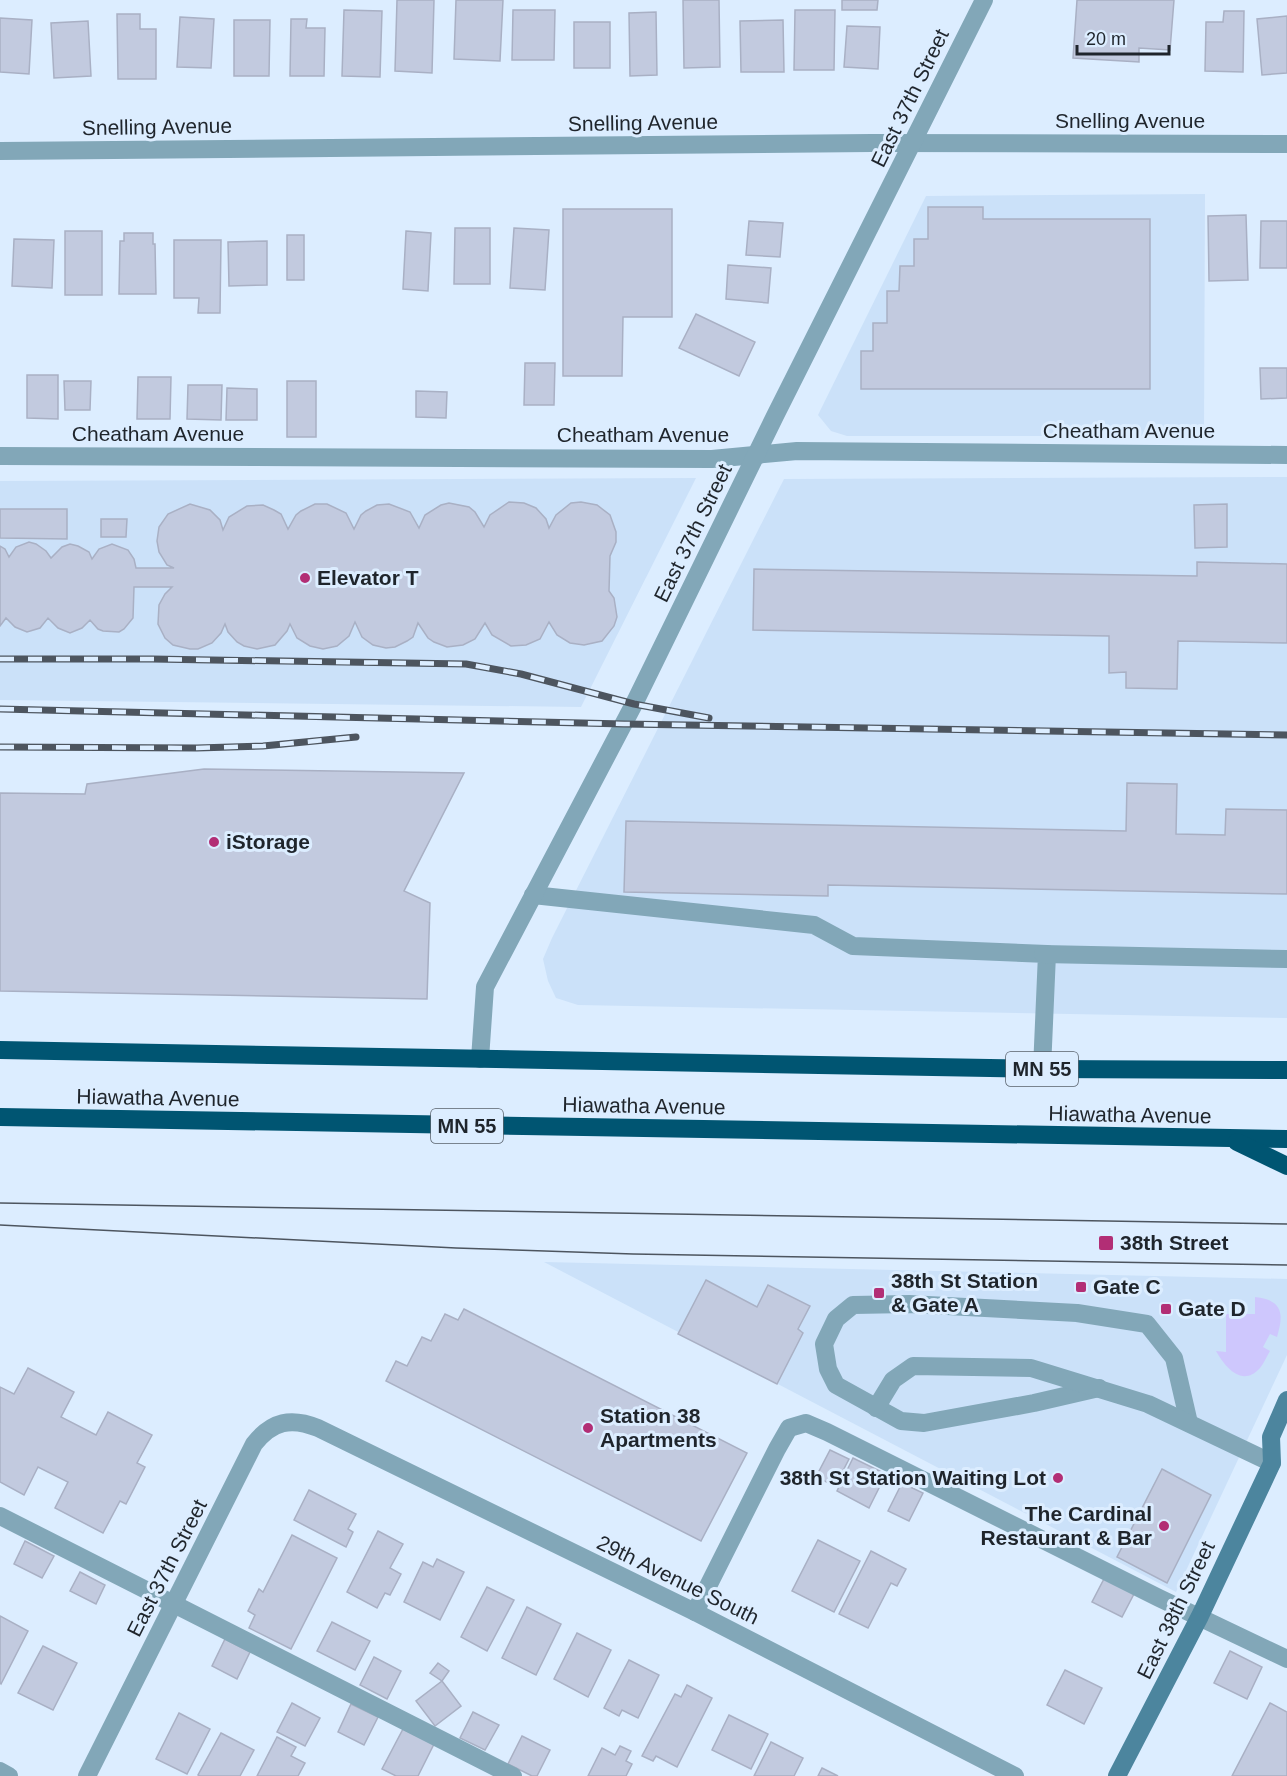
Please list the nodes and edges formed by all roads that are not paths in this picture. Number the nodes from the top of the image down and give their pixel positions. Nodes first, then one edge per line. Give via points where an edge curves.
1 (984, 0) edge
2 (913, 143) junction
3 (1287, 144) edge
4 (0, 151) edge
5 (757, 455) junction
6 (1287, 455) edge
7 (0, 456) edge
8 (533, 895) junction
9 (1043, 954) junction
10 (1287, 959) edge
11 (0, 1050) edge
12 (480, 1059) junction
13 (1042, 1069) junction
14 (1287, 1070) edge
15 (0, 1117) edge
16 (1230, 1139) junction
17 (1287, 1139) edge
18 (1287, 1166) edge
19 (1099, 1388) junction
20 (1287, 1400) edge
21 (876, 1408) junction
22 (1189, 1423) junction
23 (318, 1428) joint
24 (1280, 1460) edge
25 (0, 1516) edge
26 (174, 1605) junction
27 (695, 1612) junction
28 (1200, 1616) junction
29 (1287, 1659) edge
30 (0, 1772) edge
31 (9, 1776) edge
32 (87, 1776) edge
33 (513, 1776) edge
34 (1015, 1776) edge
35 (1117, 1776) edge

1 - 2 street, East 37th Street
2 - 3 street, Snelling Avenue
2 - 4 street, Snelling Avenue
2 - 5 street, East 37th Street
5 - 6 street, Cheatham Avenue via 797,451
5 - 7 street, Cheatham Avenue via 712,459
5 - 8 street, East 37th Street via 629,714
8 - 9 street via 814,925 853,946
8 - 12 street, East 37th Street via 485,987
9 - 10 street
9 - 13 street via 1047,954
11 - 12 highway, Hiawatha Avenue / MN 55
12 - 13 highway, Hiawatha Avenue / MN 55
13 - 14 highway, Hiawatha Avenue / MN 55
15 - 16 highway, Hiawatha Avenue / MN 55
16 - 17 highway, Hiawatha Avenue / MN 55
16 - 18 highway
19 - 21 street via 924,1423 901,1421
19 - 21 street via 1031,1368 913,1366 893,1380
19 - 22 street
20 - 24 street, East 38th Street via 1271,1437
21 - 22 street via 836,1384 828,1369 824,1344 836,1318 853,1305 1077,1313 1147,1324 1174,1358
22 - 24 street
23 - 26 street, East 37th Street via 283,1422 264,1432 254,1444
23 - 27 street, 29th Avenue South
24 - 28 street, East 38th Street
25 - 26 street
26 - 32 street, East 37th Street
26 - 33 street
27 - 28 street via 789,1428 806,1423
27 - 34 street, 29th Avenue South
28 - 29 street
28 - 35 street, East 38th Street
30 - 31 street

